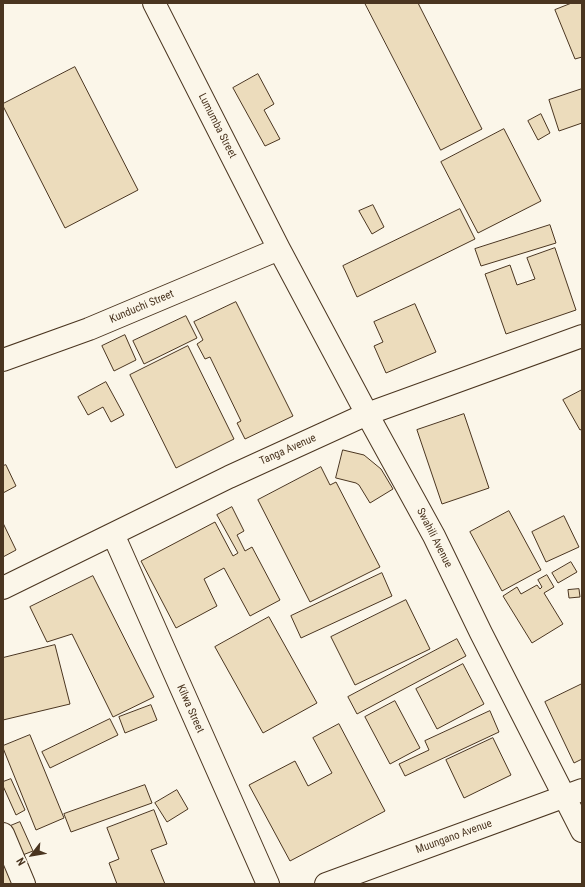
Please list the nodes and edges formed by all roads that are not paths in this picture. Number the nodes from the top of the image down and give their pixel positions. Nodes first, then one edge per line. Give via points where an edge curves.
1 (154, 3) edge
2 (279, 250) junction
3 (582, 336) edge
4 (3, 360) edge
5 (367, 414) junction
6 (113, 534) junction
7 (3, 588) edge
8 (573, 793) edge
9 (582, 831) edge
10 (3, 834) edge
11 (24, 884) edge
12 (268, 884) edge
13 (326, 884) edge

1 - 2 street, Lumumba Street
2 - 4 street, Kunduchi Street via 89,329
2 - 5 street, Swahili Avenue
3 - 5 street, Tanga Avenue
5 - 6 street, Tanga Avenue
5 - 8 street, Swahili Avenue via 434,536 481,633
6 - 7 street, Tanga Avenue
6 - 12 street, Kilwa Street
8 - 9 street, Swahili Avenue
8 - 13 street, Muungano Avenue
10 - 11 street

